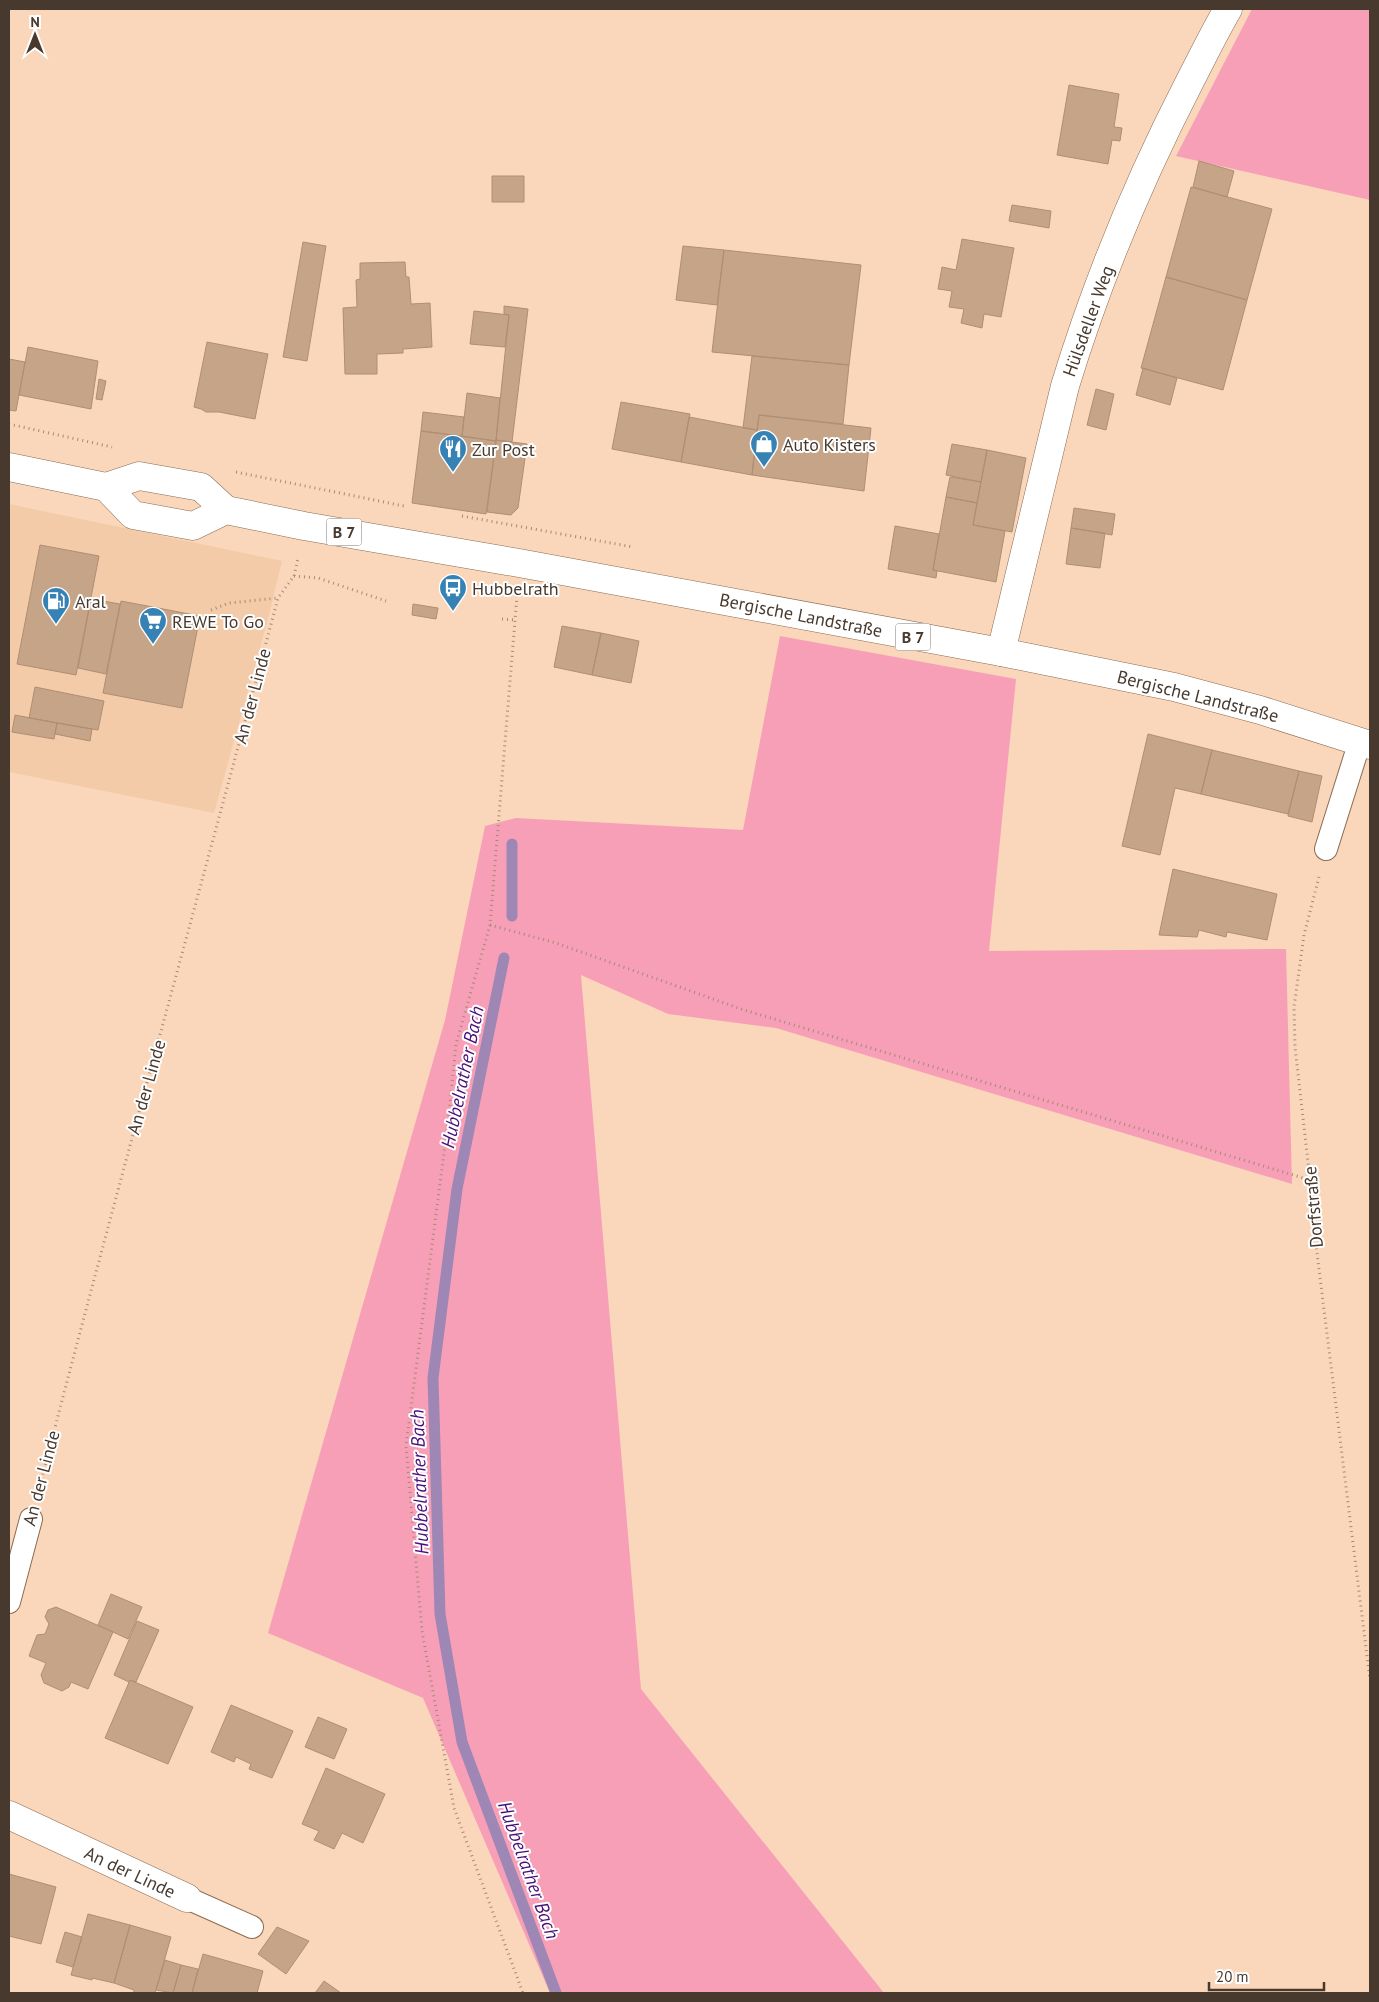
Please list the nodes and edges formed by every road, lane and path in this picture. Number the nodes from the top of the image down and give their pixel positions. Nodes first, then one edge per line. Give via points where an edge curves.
1 (1228, 9) edge
2 (9, 467) edge
3 (106, 487) junction
4 (226, 510) junction
5 (278, 598) junction
6 (386, 601) dead end
7 (211, 610) dead end
8 (502, 618) dead end
9 (1001, 652) junction
10 (1365, 743) edge
11 (1326, 850) joint
12 (490, 925) junction
13 (1310, 1180) junction
14 (31, 1519) joint
15 (9, 1602) edge
16 (1370, 1680) edge
17 (9, 1815) edge
18 (187, 1898) joint
19 (252, 1927) dead end
20 (522, 1993) edge

1 - 9 main road, Hülsdeller Weg via 1155,149 1075,351
2 - 3 main road
3 - 4 main road via 139,476 201,487
3 - 4 main road via 133,515 193,526
4 - 9 main road, Bergische Landstraße / B 7
5 - 6 path, An der Linde via 294,576 318,578
5 - 7 path via 229,603
5 - 14 path, An der Linde via 100,1250
8 - 12 path via 515,620
9 - 10 main road, Bergische Landstraße / B 7 via 1174,687
10 - 11 lane
11 - 13 path, Dorfstraße via 1304,935 1294,1007 1295,1047
12 - 13 path via 556,943 744,1010
12 - 20 path via 456,1044 406,1446 422,1632 454,1808
13 - 16 path, Dorfstraße
14 - 15 lane, An der Linde
17 - 18 main road, An der Linde
18 - 19 lane, An der Linde

